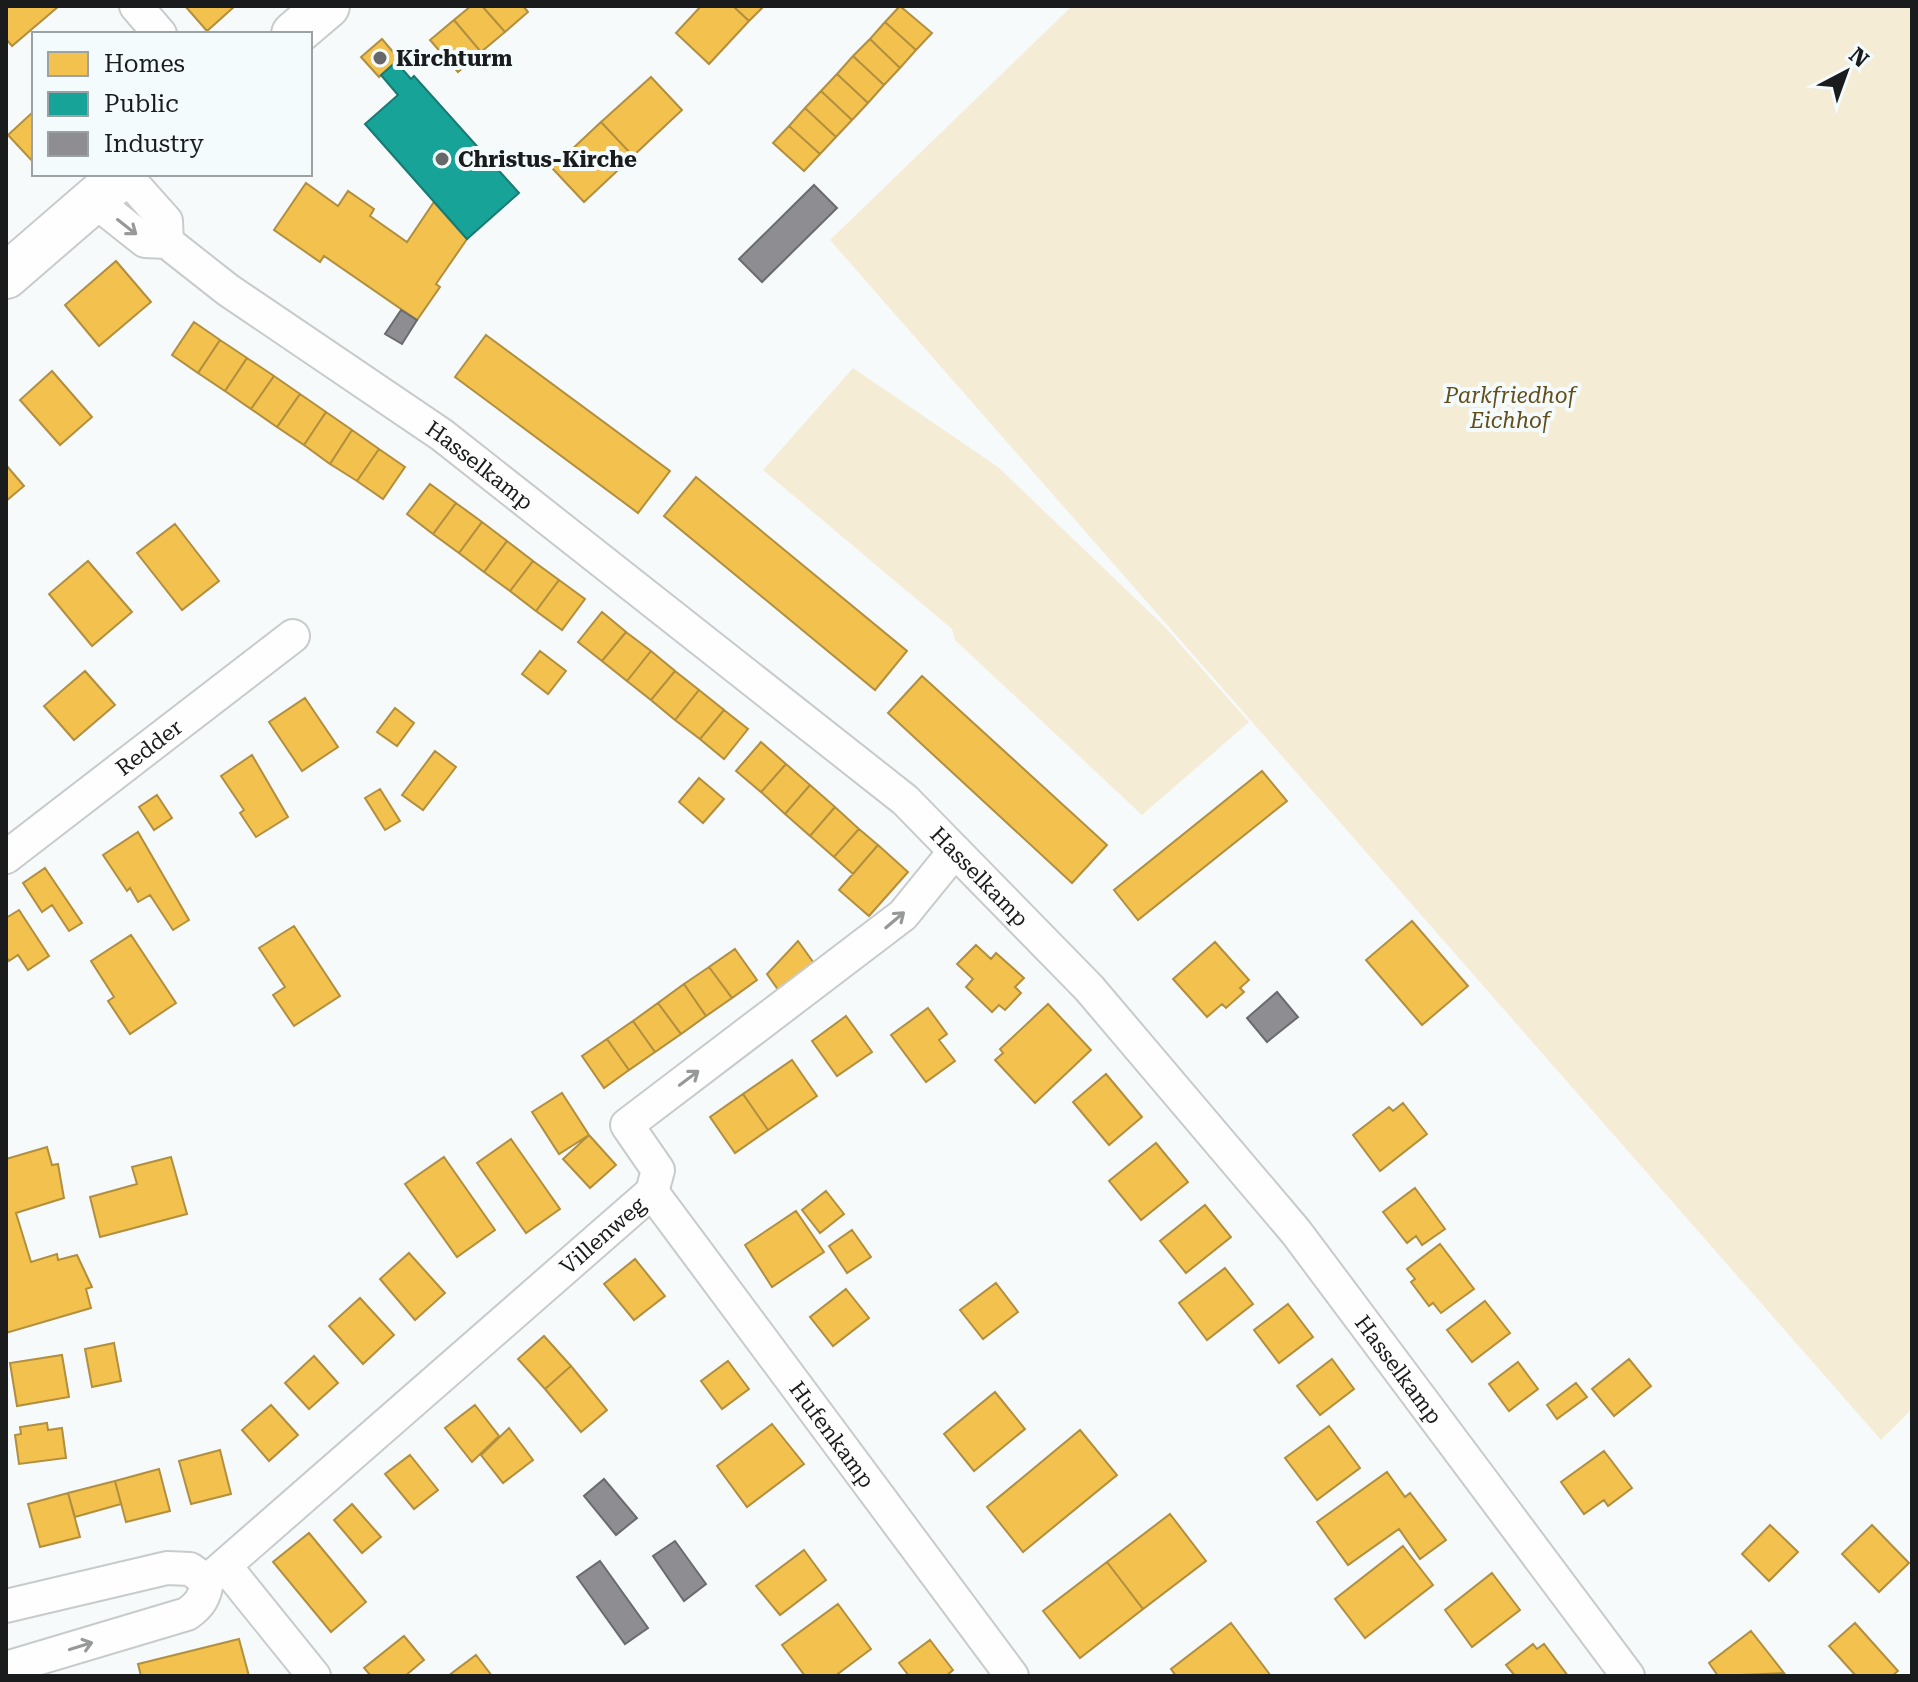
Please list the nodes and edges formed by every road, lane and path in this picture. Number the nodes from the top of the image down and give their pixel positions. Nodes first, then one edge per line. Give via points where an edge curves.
1 (136, 6) edge
2 (327, 6) edge
3 (158, 32) edge
4 (296, 32) edge
5 (113, 182) edge
6 (6, 276) edge
7 (293, 636) dead end
8 (955, 851) junction
9 (6, 857) edge
10 (652, 1192) junction
11 (217, 1574) junction
12 (6, 1606) edge
13 (6, 1668) edge
14 (314, 1676) edge
15 (1012, 1676) edge
16 (1628, 1676) edge

1 - 3 street
2 - 4 street
5 - 6 street
5 - 8 street, Hasselkamp via 145,241 167,242 228,290 442,435 905,800
7 - 9 street, Redder
10 -> 8 street, Villenweg via 658,1170 627,1125 903,915
8 - 16 street, Hasselkamp via 1089,988 1296,1232
10 - 11 street, Villenweg
10 - 15 street, Hufenkamp
11 - 12 street via 167,1568
13 -> 11 street, Villenweg via 187,1614
11 - 14 street

